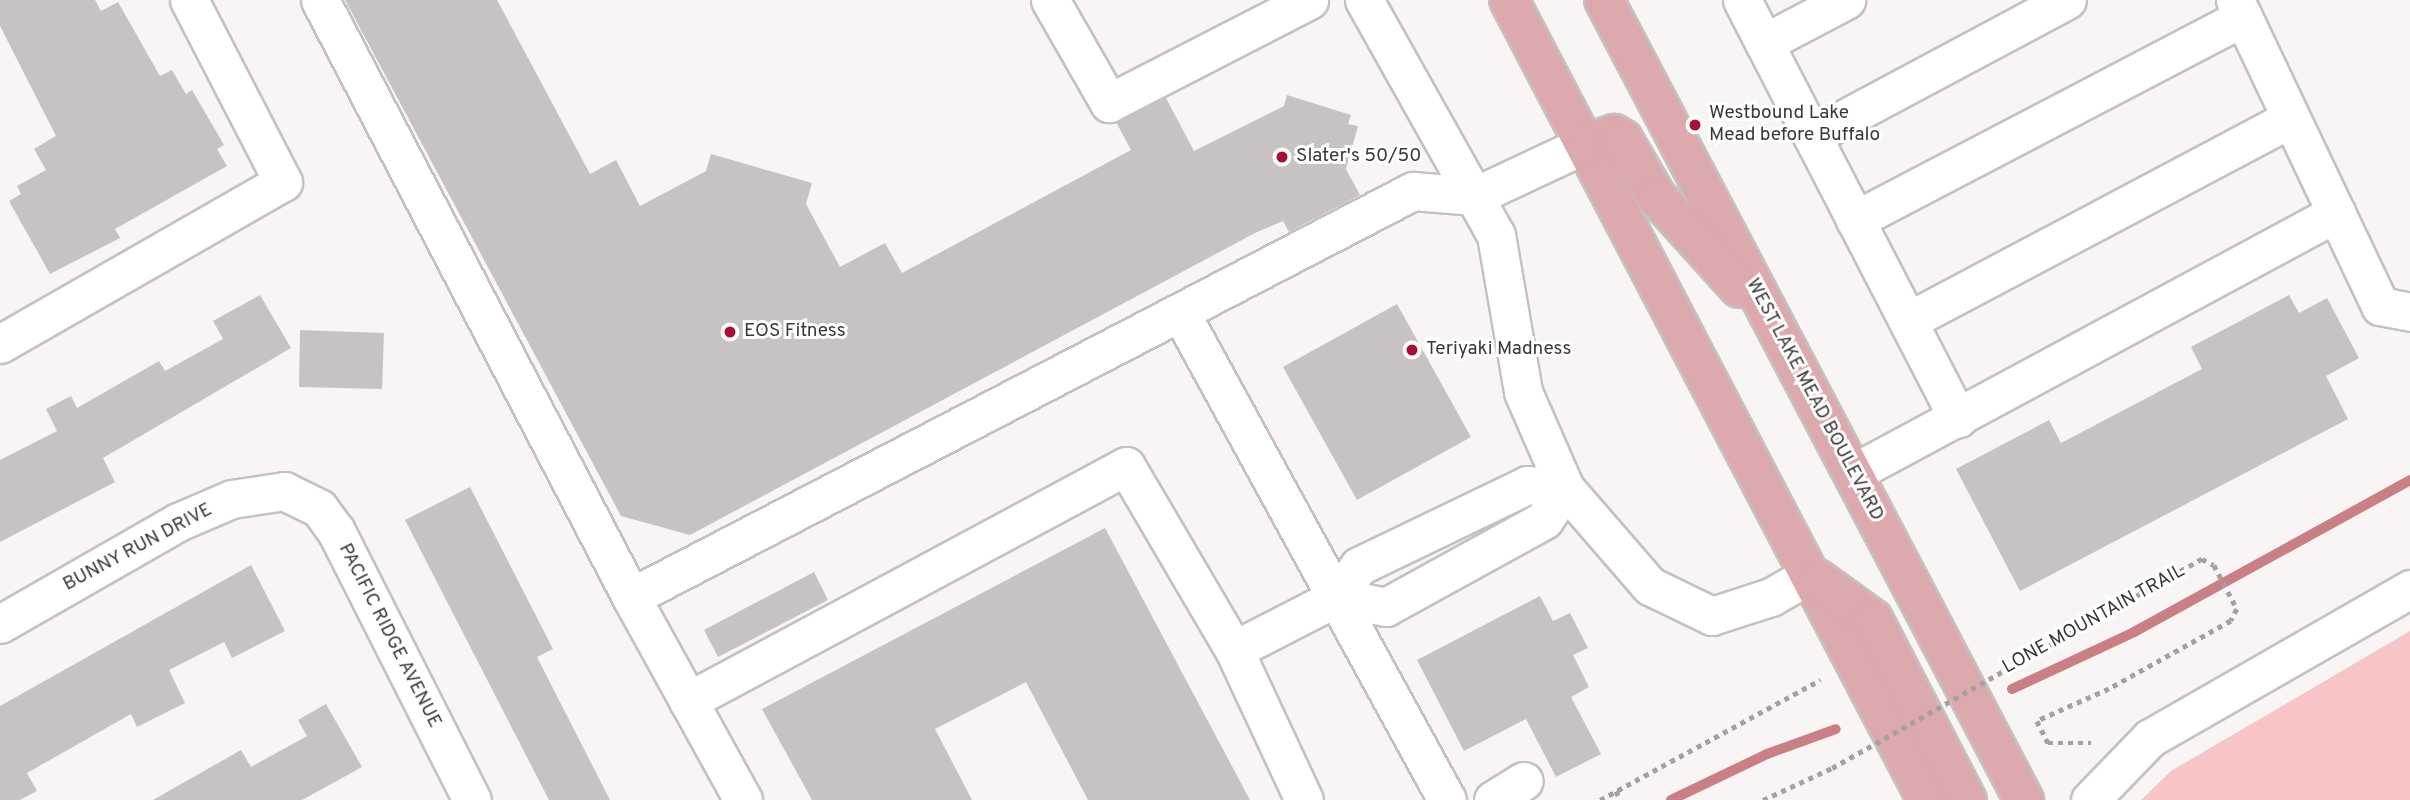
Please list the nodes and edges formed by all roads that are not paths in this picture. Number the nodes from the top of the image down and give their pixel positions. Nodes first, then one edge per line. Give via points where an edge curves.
1 (189, 0) edge
2 (320, 0) edge
3 (1050, 0) edge
4 (1309, 0) edge
5 (1364, 0) edge
6 (1510, 0) edge
7 (1604, 0) edge
8 (1742, 0) edge
9 (1846, 0) edge
10 (2067, 0) edge
11 (2239, 8) edge
12 (1764, 43) junction
13 (2291, 118) junction
14 (1812, 136) junction
15 (1586, 144) junction
16 (1475, 196) junction
17 (2336, 213) junction
18 (1855, 220) junction
19 (1180, 312) junction
20 (2410, 312) edge
21 (1908, 321) junction
22 (1776, 328) junction
23 (0, 344) edge
24 (1958, 418) junction
25 (1853, 473) junction
26 (1565, 488) junction
27 (284, 491) joint
28 (1811, 574) junction
29 (2410, 589) edge
30 (631, 597) junction
31 (1337, 597) junction
32 (0, 624) edge
33 (1234, 650) junction
34 (688, 701) junction
35 (1523, 781) dead end
36 (462, 796) edge
37 (743, 800) edge
38 (1304, 800) edge
39 (1447, 800) edge
40 (1493, 800) edge
41 (1927, 800) edge
42 (1967, 800) edge
43 (2024, 800) edge
44 (2090, 800) edge

1 - 23 street via 283,182
2 - 30 street
3 - 4 street via 1109,103
5 - 16 street via 1440,144
6 - 15 main road
7 - 22 main road, WEST LAKE MEAD BOULEVARD
8 - 12 street
9 - 12 street
10 - 14 street
11 - 13 street
11 - 18 street
12 - 14 street
13 - 17 street
13 - 21 street
14 - 18 street
15 - 16 street
15 - 22 main road via 1614,134 1623,139 1656,196
15 - 28 main road
16 - 19 street via 1413,191
16 - 26 street via 1496,235 1523,392
17 - 20 street via 2380,306
17 - 24 street
18 - 21 street
19 - 30 street
19 - 31 street
21 - 24 street
22 - 25 main road, WEST LAKE MEAD BOULEVARD
24 - 25 street
25 - 43 main road, WEST LAKE MEAD BOULEVARD
26 - 28 street via 1650,586 1712,616 1771,597
26 - 31 street via 1527,485 1359,566
26 - 31 street via 1544,520 1386,607
27 - 32 street, BUNNY RUN DRIVE via 232,499 178,522
27 - 36 street, PACIFIC RIDGE AVENUE via 319,508 336,531
28 - 41 main road
28 - 42 main road via 1873,619
29 - 44 street via 2150,738
30 - 34 street
31 - 33 street
31 - 39 street
33 - 34 street via 1126,466
33 - 38 street
34 - 37 street
35 - 40 street

